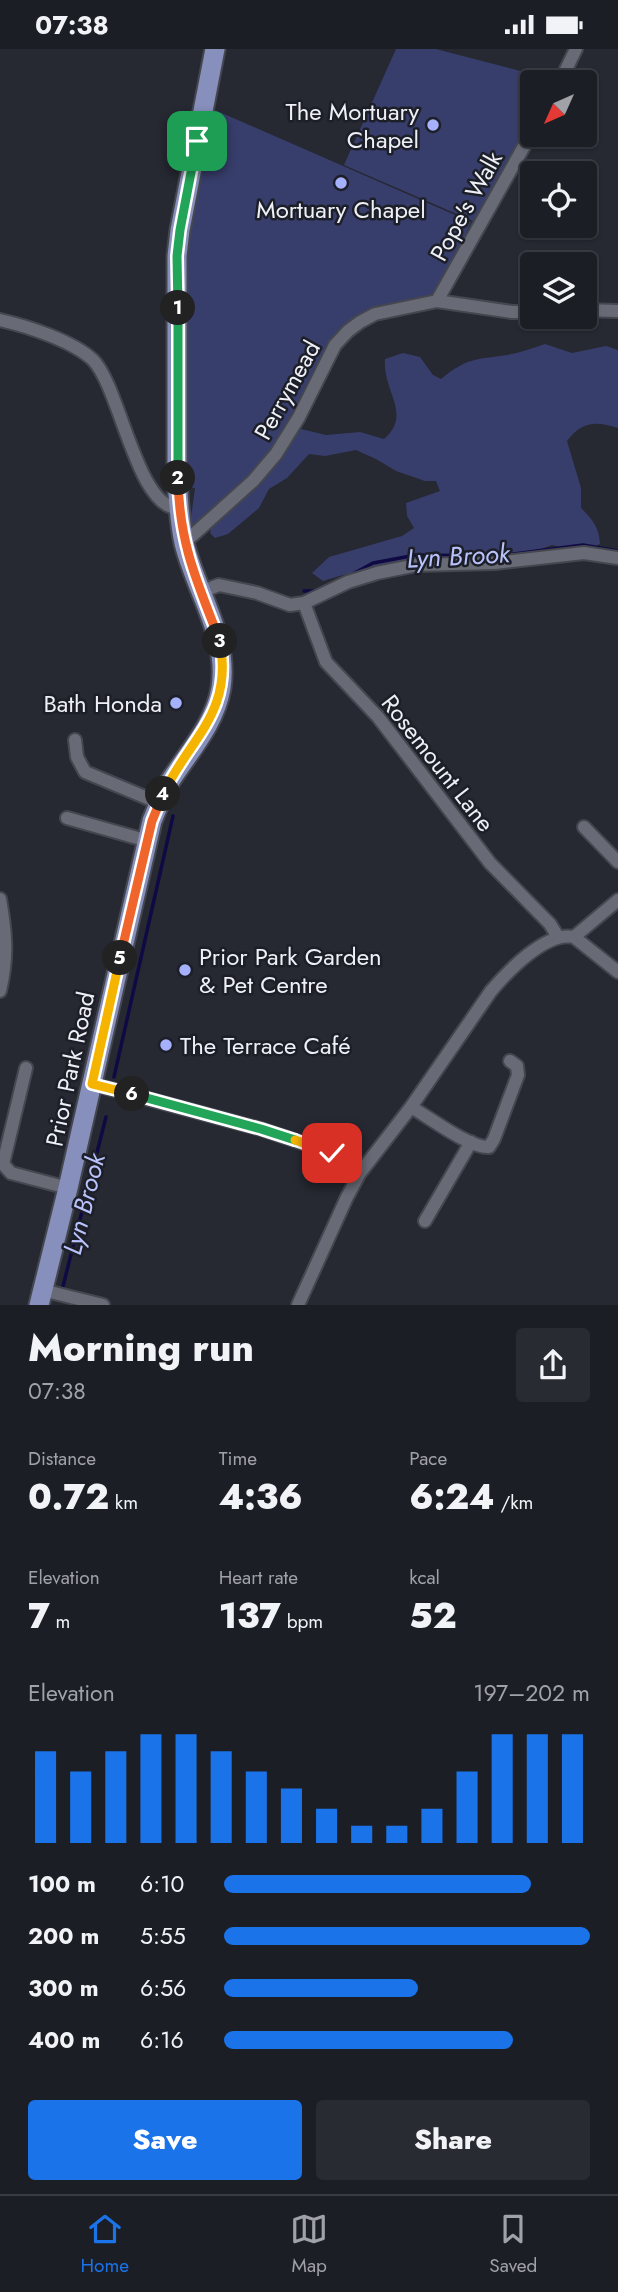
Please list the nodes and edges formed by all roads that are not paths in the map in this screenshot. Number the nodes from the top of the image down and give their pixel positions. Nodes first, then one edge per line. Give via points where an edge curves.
1 (215, 49) edge
2 (576, 49) edge
3 (566, 70) edge
4 (524, 147) edge
5 (437, 301) junction
6 (597, 310) edge
7 (618, 311) edge
8 (520, 312) edge
9 (0, 320) edge
10 (178, 508) junction
11 (184, 543) junction
12 (618, 558) edge
13 (200, 593) junction
14 (304, 603) junction
15 (75, 740) dead end
16 (159, 803) junction
17 (67, 818) dead end
18 (584, 827) dead end
19 (148, 841) junction
20 (618, 862) edge
21 (0, 899) edge
22 (618, 900) edge
23 (558, 937) junction
24 (574, 937) junction
25 (618, 972) edge
26 (0, 991) edge
27 (510, 1061) dead end
28 (26, 1068) dead end
29 (92, 1084) junction
30 (411, 1107) junction
31 (471, 1142) junction
32 (360, 1173) junction
33 (68, 1188) junction
34 (425, 1220) dead end
35 (41, 1297) edge
36 (75, 1302) edge
37 (103, 1305) edge
38 (298, 1305) edge

1 - 10 main road, Prior Park Road via 177,256
2 - 3 street
4 - 5 street, Pope's Walk
5 - 8 street, Perrymead
5 - 11 street, Perrymead via 375,314 348,331 335,345 276,454
6 - 7 street
9 - 10 street via 60,341 92,359 105,379 141,473 169,507
10 - 11 main road, Prior Park Road
11 - 13 main road, Prior Park Road
12 - 14 street via 584,553 495,563 417,565 348,582
13 - 14 street via 219,585 290,605
13 - 16 main road, Prior Park Road via 220,642 221,687 213,715
14 - 23 street, Rosemount Lane via 326,662 379,717 480,851
15 - 16 street via 85,772
16 - 19 main road, Prior Park Road
17 - 19 street
18 - 20 street
19 - 29 main road, Prior Park Road
21 - 26 street via 7,937
22 - 24 street
23 - 24 street
23 - 30 street via 543,944 491,991
24 - 25 street
27 - 31 street via 517,1066 518,1075 494,1139 482,1147
28 - 33 street via 3,1164 11,1174
29 - 32 street via 261,1129 332,1153
29 - 33 main road, Prior Park Road
30 - 31 street
30 - 32 street
31 - 34 street
32 - 38 street
33 - 35 main road, Prior Park Road
35 - 36 street
36 - 37 street

